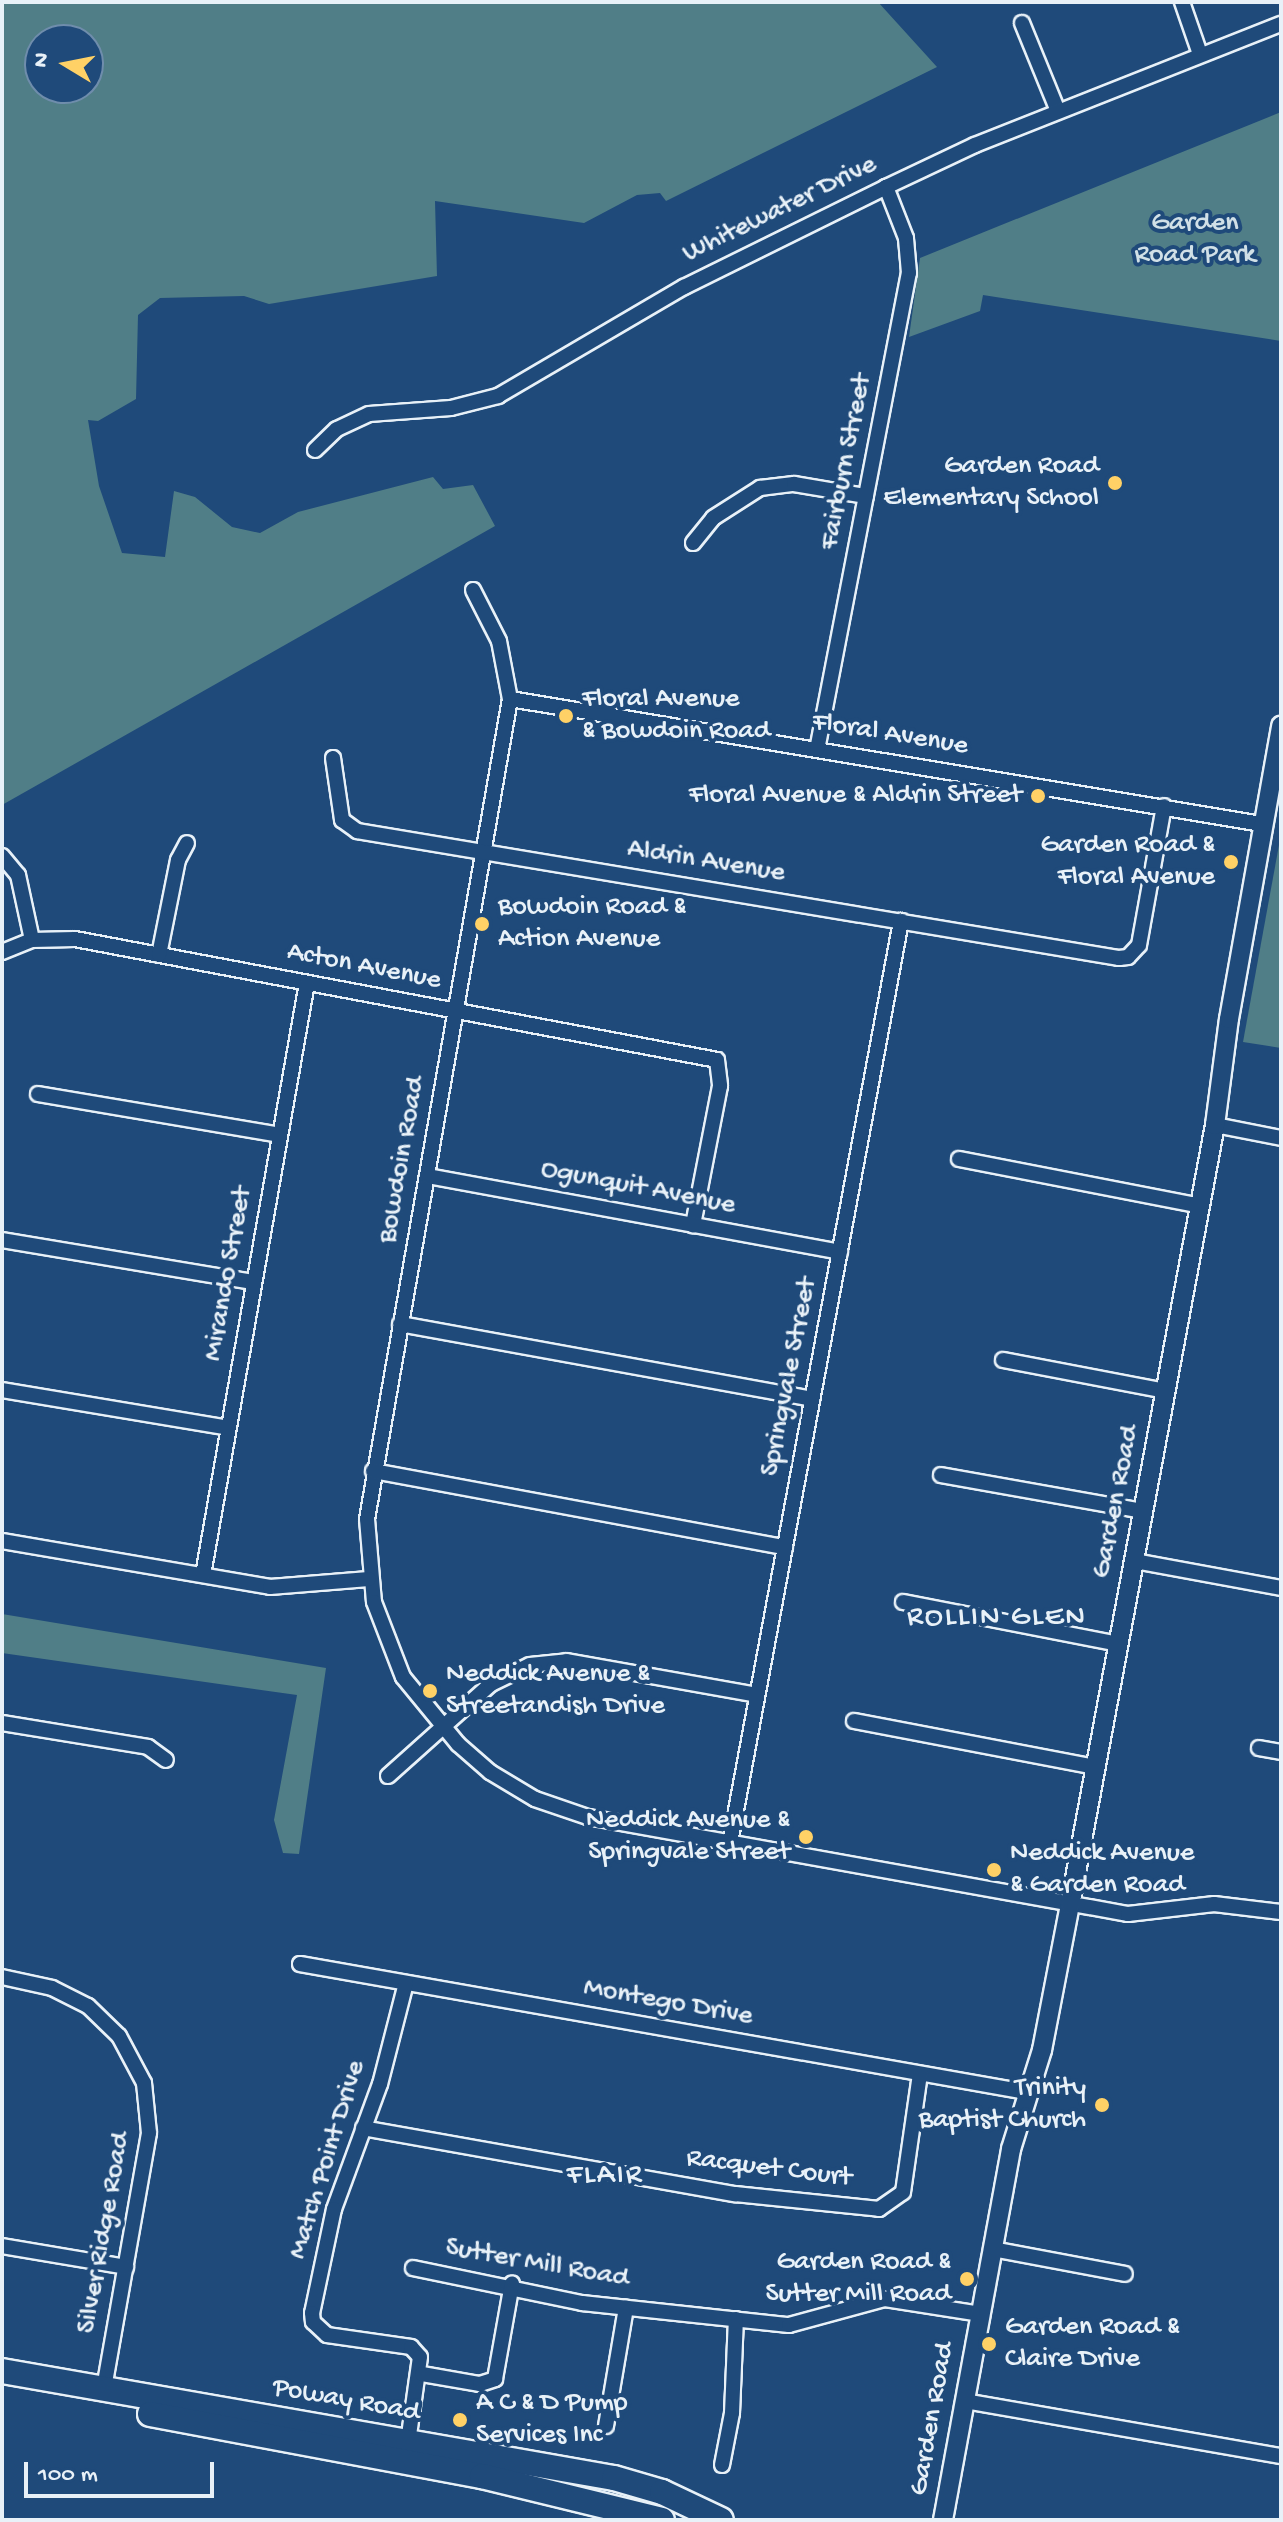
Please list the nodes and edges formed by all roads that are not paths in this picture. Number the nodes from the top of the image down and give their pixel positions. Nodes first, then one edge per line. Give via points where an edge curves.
1 (1182, 2) edge
2 (1022, 23) dead end
3 (1281, 24) edge
4 (1200, 54) junction
5 (1058, 111) junction
6 (886, 187) junction
7 (315, 450) dead end
8 (866, 496) junction
9 (693, 543) dead end
10 (473, 590) dead end
11 (510, 699) junction
12 (1281, 726) edge
13 (817, 750) junction
14 (333, 758) dead end
15 (1164, 806) junction
16 (1262, 824) junction
17 (187, 843) dead end
18 (484, 851) junction
19 (2, 856) edge
20 (901, 921) junction
21 (32, 940) junction
22 (2, 952) edge
23 (159, 955) junction
24 (307, 983) junction
25 (456, 1011) junction
26 (38, 1094) dead end
27 (1215, 1125) junction
28 (280, 1135) junction
29 (1281, 1138) edge
30 (959, 1159) dead end
31 (427, 1176) junction
32 (1201, 1206) junction
33 (693, 1225) junction
34 (2, 1240) edge
35 (840, 1252) junction
36 (254, 1282) junction
37 (400, 1324) junction
38 (1003, 1360) dead end
39 (2, 1390) edge
40 (1166, 1391) junction
41 (812, 1399) junction
42 (228, 1428) junction
43 (373, 1471) junction
44 (941, 1475) dead end
45 (1144, 1511) junction
46 (2, 1541) edge
47 (785, 1547) junction
48 (1134, 1561) junction
49 (203, 1575) junction
50 (369, 1579) junction
51 (1281, 1588) edge
52 (903, 1602) dead end
53 (1119, 1644) junction
54 (757, 1695) junction
55 (854, 1721) dead end
56 (2, 1723) edge
57 (443, 1728) junction
58 (1259, 1748) dead end
59 (1281, 1752) edge
60 (166, 1760) dead end
61 (1096, 1767) junction
62 (388, 1776) dead end
63 (730, 1843) junction
64 (1070, 1905) junction
65 (1281, 1912) edge
66 (300, 1964) dead end
67 (2, 1977) edge
68 (406, 1983) junction
69 (920, 2074) junction
70 (1027, 2092) junction
71 (363, 2128) junction
72 (2, 2246) edge
73 (992, 2249) junction
74 (126, 2267) junction
75 (413, 2268) dead end
76 (1125, 2274) dead end
77 (512, 2284) junction
78 (626, 2308) junction
79 (981, 2314) junction
80 (736, 2319) junction
81 (2, 2371) edge
82 (422, 2374) junction
83 (2, 2387) edge
84 (103, 2397) junction
85 (965, 2401) junction
86 (606, 2426) dead end
87 (406, 2452) junction
88 (1281, 2456) edge
89 (722, 2465) dead end
90 (662, 2520) edge
91 (721, 2520) edge
92 (943, 2520) edge

1 - 4 street
2 - 5 street
3 - 4 street, Whitewater Drive
4 - 5 street, Whitewater Drive
5 - 6 street, Whitewater Drive
6 - 7 street, Whitewater Drive via 684,287 498,396 451,408 369,414 337,429
6 - 8 street, Fairburn Street via 906,238 909,273
8 - 9 street via 794,484 760,488 713,518
8 - 13 street, Fairburn Street
10 - 11 street, Bowdoin Road via 499,641
11 - 13 street, Floral Avenue
11 - 18 street, Bowdoin Road
12 - 16 street, Garden Road
13 - 15 street, Floral Avenue
14 - 18 street, Aldrin Avenue via 346,827
15 - 16 street, Floral Avenue
15 - 20 street, Aldrin Avenue via 1139,945 1128,957
16 - 27 street, Garden Road
17 - 23 street via 178,860
18 - 20 street, Aldrin Avenue
18 - 25 street, Bowdoin Road
19 - 21 street via 18,875
20 - 35 street, Springvale Street
21 - 22 street, Acton Avenue
21 - 23 street, Acton Avenue via 75,939
23 - 24 street, Acton Avenue
24 - 25 street, Acton Avenue
24 - 28 street, Mirando Street
25 - 31 street, Bowdoin Road
25 - 33 street, Acton Avenue via 717,1060 720,1086
26 - 28 street
27 - 29 street
27 - 32 street, Garden Road
28 - 36 street, Mirando Street
30 - 32 street
31 - 33 street, Ogunquit Avenue
31 - 37 street, Bowdoin Road
32 - 40 street, Garden Road
33 - 35 street, Ogunquit Avenue
34 - 36 street
35 - 41 street, Springvale Street
36 - 42 street, Mirando Street
37 - 41 street
37 - 43 street, Bowdoin Road
38 - 40 street
39 - 42 street
40 - 45 street, Garden Road
41 - 47 street, Springvale Street
42 - 49 street, Mirando Street
43 - 47 street
43 - 50 street, Bowdoin Road via 366,1536
44 - 45 street
45 - 48 street, Garden Road
46 - 49 street
47 - 54 street, Springvale Street
48 - 51 street
48 - 53 street, Garden Road
49 - 50 street via 285,1589
50 - 57 street, Bowdoin Road via 394,1660
52 - 53 street
53 - 61 street, Garden Road
54 - 57 street via 548,1662 491,1684
54 - 63 street, Springvale Street
55 - 61 street
56 - 60 street via 148,1747
57 - 62 street
57 - 63 street, Bowdoin Road via 490,1772 549,1805
58 - 59 street
61 - 64 street, Garden Road
63 - 64 street, Bowdoin Road
64 - 65 street, Bowdoin Road via 1139,1915 1214,1904
64 - 70 street, Garden Road via 1042,2050
66 - 68 street, Montego Drive
67 - 74 street, Silver Ridge Road via 52,1988 88,2006 119,2036 139,2069 149,2133
68 - 69 street, Montego Drive
68 - 71 street, Match Point Drive
69 - 70 street, Montego Drive
69 - 71 street, Racquet Court via 903,2192 879,2209 735,2194
70 - 73 street, Garden Road
71 - 82 street, Match Point Drive via 330,2224 313,2322 327,2335 411,2347 420,2357
72 - 74 street
73 - 76 street
73 - 79 street, Garden Road
74 - 84 street, Silver Ridge Road
75 - 77 street, Sutter Mill Road
77 - 78 street, Sutter Mill Road
77 - 82 street via 495,2379 480,2384
78 - 80 street, Sutter Mill Road
78 - 86 street
79 - 80 street, Sutter Mill Road via 885,2299 801,2324
79 - 85 street, Garden Road
80 - 89 street via 732,2413
81 - 84 main road, Poway Road
82 - 87 street
83 - 84 main road, Poway Road
84 - 87 main road, Poway Road
85 - 88 street
85 - 92 street, Garden Road
87 - 90 main road, Poway Road
87 - 91 main road, Poway Road via 614,2478 662,2492

